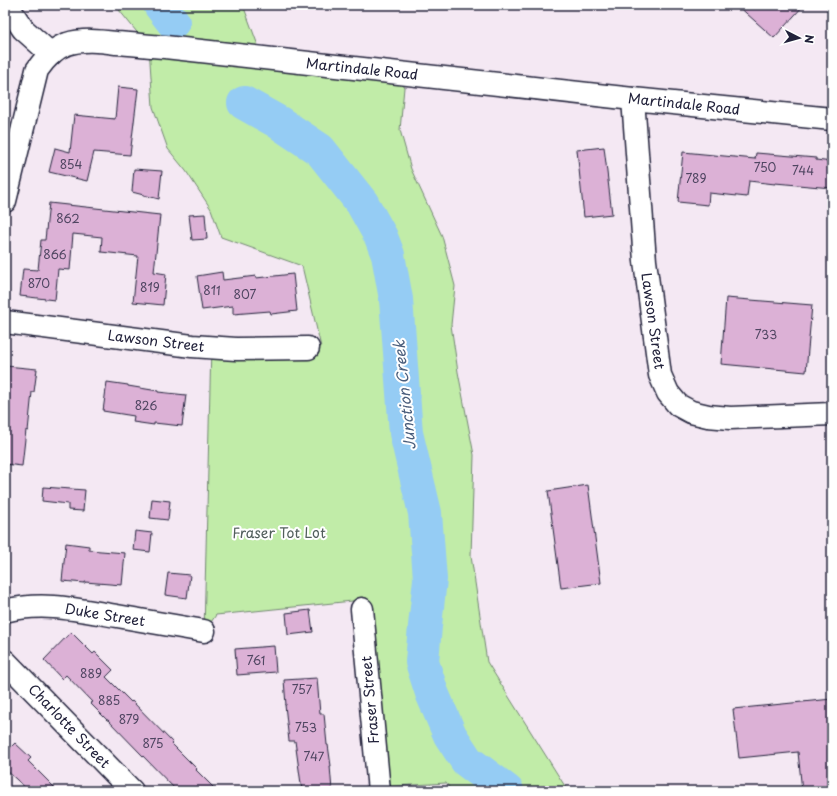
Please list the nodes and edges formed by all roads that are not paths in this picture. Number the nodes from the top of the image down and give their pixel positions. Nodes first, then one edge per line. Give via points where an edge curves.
1 (7, 5) edge
2 (51, 54) junction
3 (633, 99) junction
4 (832, 119) edge
5 (5, 201) edge
6 (5, 322) edge
7 (308, 348) dead end
8 (832, 414) edge
9 (362, 609) dead end
10 (5, 611) edge
11 (204, 631) dead end
12 (5, 661) edge
13 (132, 791) edge
14 (379, 791) edge

1 - 2 street via 23,28
2 - 3 street, Martindale Road via 65,44 100,41
2 - 5 street, Martindale Road via 37,70
3 - 4 street, Martindale Road
3 - 8 street, Lawson Street via 645,262 660,375 668,393 678,405 691,412 708,416 730,418
6 - 7 street, Lawson Street via 236,350
9 - 14 street, Fraser Street
10 - 11 street, Duke Street via 34,606 74,609
12 - 13 street, Charlotte Street

